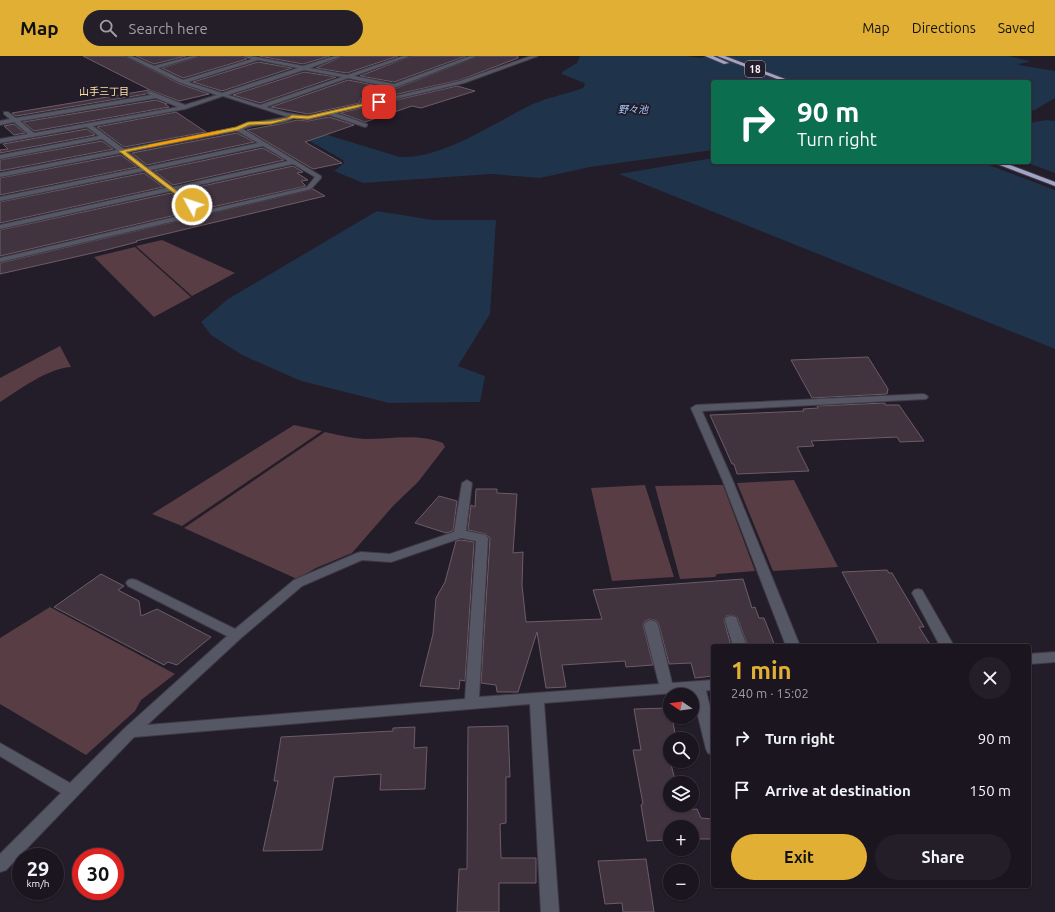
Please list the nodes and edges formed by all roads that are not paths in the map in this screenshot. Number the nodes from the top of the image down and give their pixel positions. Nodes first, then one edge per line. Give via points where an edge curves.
1 (128, 56) edge
2 (197, 56) edge
3 (244, 56) edge
4 (268, 56) edge
5 (340, 56) edge
6 (408, 56) edge
7 (475, 56) edge
8 (536, 56) edge
9 (708, 56) edge
10 (720, 56) edge
11 (259, 59) junction
12 (154, 68) junction
13 (304, 68) junction
14 (349, 77) junction
15 (773, 80) edge
16 (785, 80) edge
17 (183, 82) junction
18 (394, 86) junction
19 (146, 91) dead end
20 (220, 95) junction
21 (156, 96) junction
22 (365, 105) junction
23 (185, 107) junction
24 (260, 107) junction
25 (6, 113) dead end
26 (328, 113) junction
27 (292, 117) junction
28 (15, 120) junction
29 (0, 123) edge
30 (88, 125) junction
31 (365, 125) dead end
32 (238, 129) junction
33 (33, 135) junction
34 (103, 137) junction
35 (0, 141) edge
36 (264, 144) junction
37 (122, 151) junction
38 (0, 156) edge
39 (294, 162) junction
40 (1000, 164) edge
41 (1016, 164) edge
42 (146, 169) junction
43 (0, 175) edge
44 (1055, 178) edge
45 (1055, 184) edge
46 (172, 188) junction
47 (0, 200) edge
48 (201, 213) junction
49 (0, 227) edge
50 (0, 260) edge
51 (923, 397) dead end
52 (467, 484) dead end
53 (460, 534) junction
54 (132, 583) dead end
55 (918, 592) dead end
56 (731, 620) dead end
57 (651, 625) dead end
58 (236, 635) junction
59 (739, 644) edge
60 (792, 644) edge
61 (946, 644) edge
62 (1055, 657) edge
63 (1031, 659) edge
64 (711, 686) edge
65 (698, 687) junction
66 (668, 688) edge
67 (683, 688) edge
68 (663, 689) edge
69 (537, 698) junction
70 (472, 703) junction
71 (130, 732) junction
72 (711, 741) edge
73 (0, 749) edge
74 (71, 791) junction
75 (0, 865) edge
76 (550, 912) edge

1 - 12 street
2 - 12 street
3 - 11 street
4 - 11 street
5 - 13 street
6 - 14 street
7 - 18 street
8 - 22 street via 462,82
9 - 15 highway, 18
10 - 16 highway, 18
11 - 13 street
11 - 17 street
12 - 17 street
13 - 14 street
13 - 20 street
14 - 18 street
14 - 24 street
17 - 20 street
18 - 22 street via 371,95 363,102
19 - 21 street
20 - 23 street
20 - 24 street
21 - 23 street
21 - 28 street
22 - 26 street
23 - 30 street
24 - 27 street
25 - 28 street
26 - 27 street via 308,118
26 - 31 street
27 - 32 street via 248,124
28 - 29 street
28 - 33 street
30 - 33 street
30 - 34 street
32 - 36 street
32 - 37 street
33 - 35 street
34 - 37 street
34 - 38 street
36 - 39 street
36 - 42 street
37 - 42 street
37 - 43 street
39 - 46 street
39 - 48 street via 319,177 309,188
40 - 45 highway
41 - 44 highway
42 - 46 street
42 - 47 street
46 - 48 street
46 - 49 street
48 - 50 street
51 - 60 street via 696,408
52 - 53 street
53 - 58 street via 391,558 361,556 298,583
53 - 70 street via 482,538
54 - 58 street
55 - 61 street
56 - 59 street
57 - 66 street
58 - 71 street
62 - 63 street
64 - 65 street
65 - 67 street
65 - 72 street
68 - 69 street
69 - 70 street
69 - 76 street
70 - 71 street
71 - 74 street
73 - 74 street
74 - 75 street

